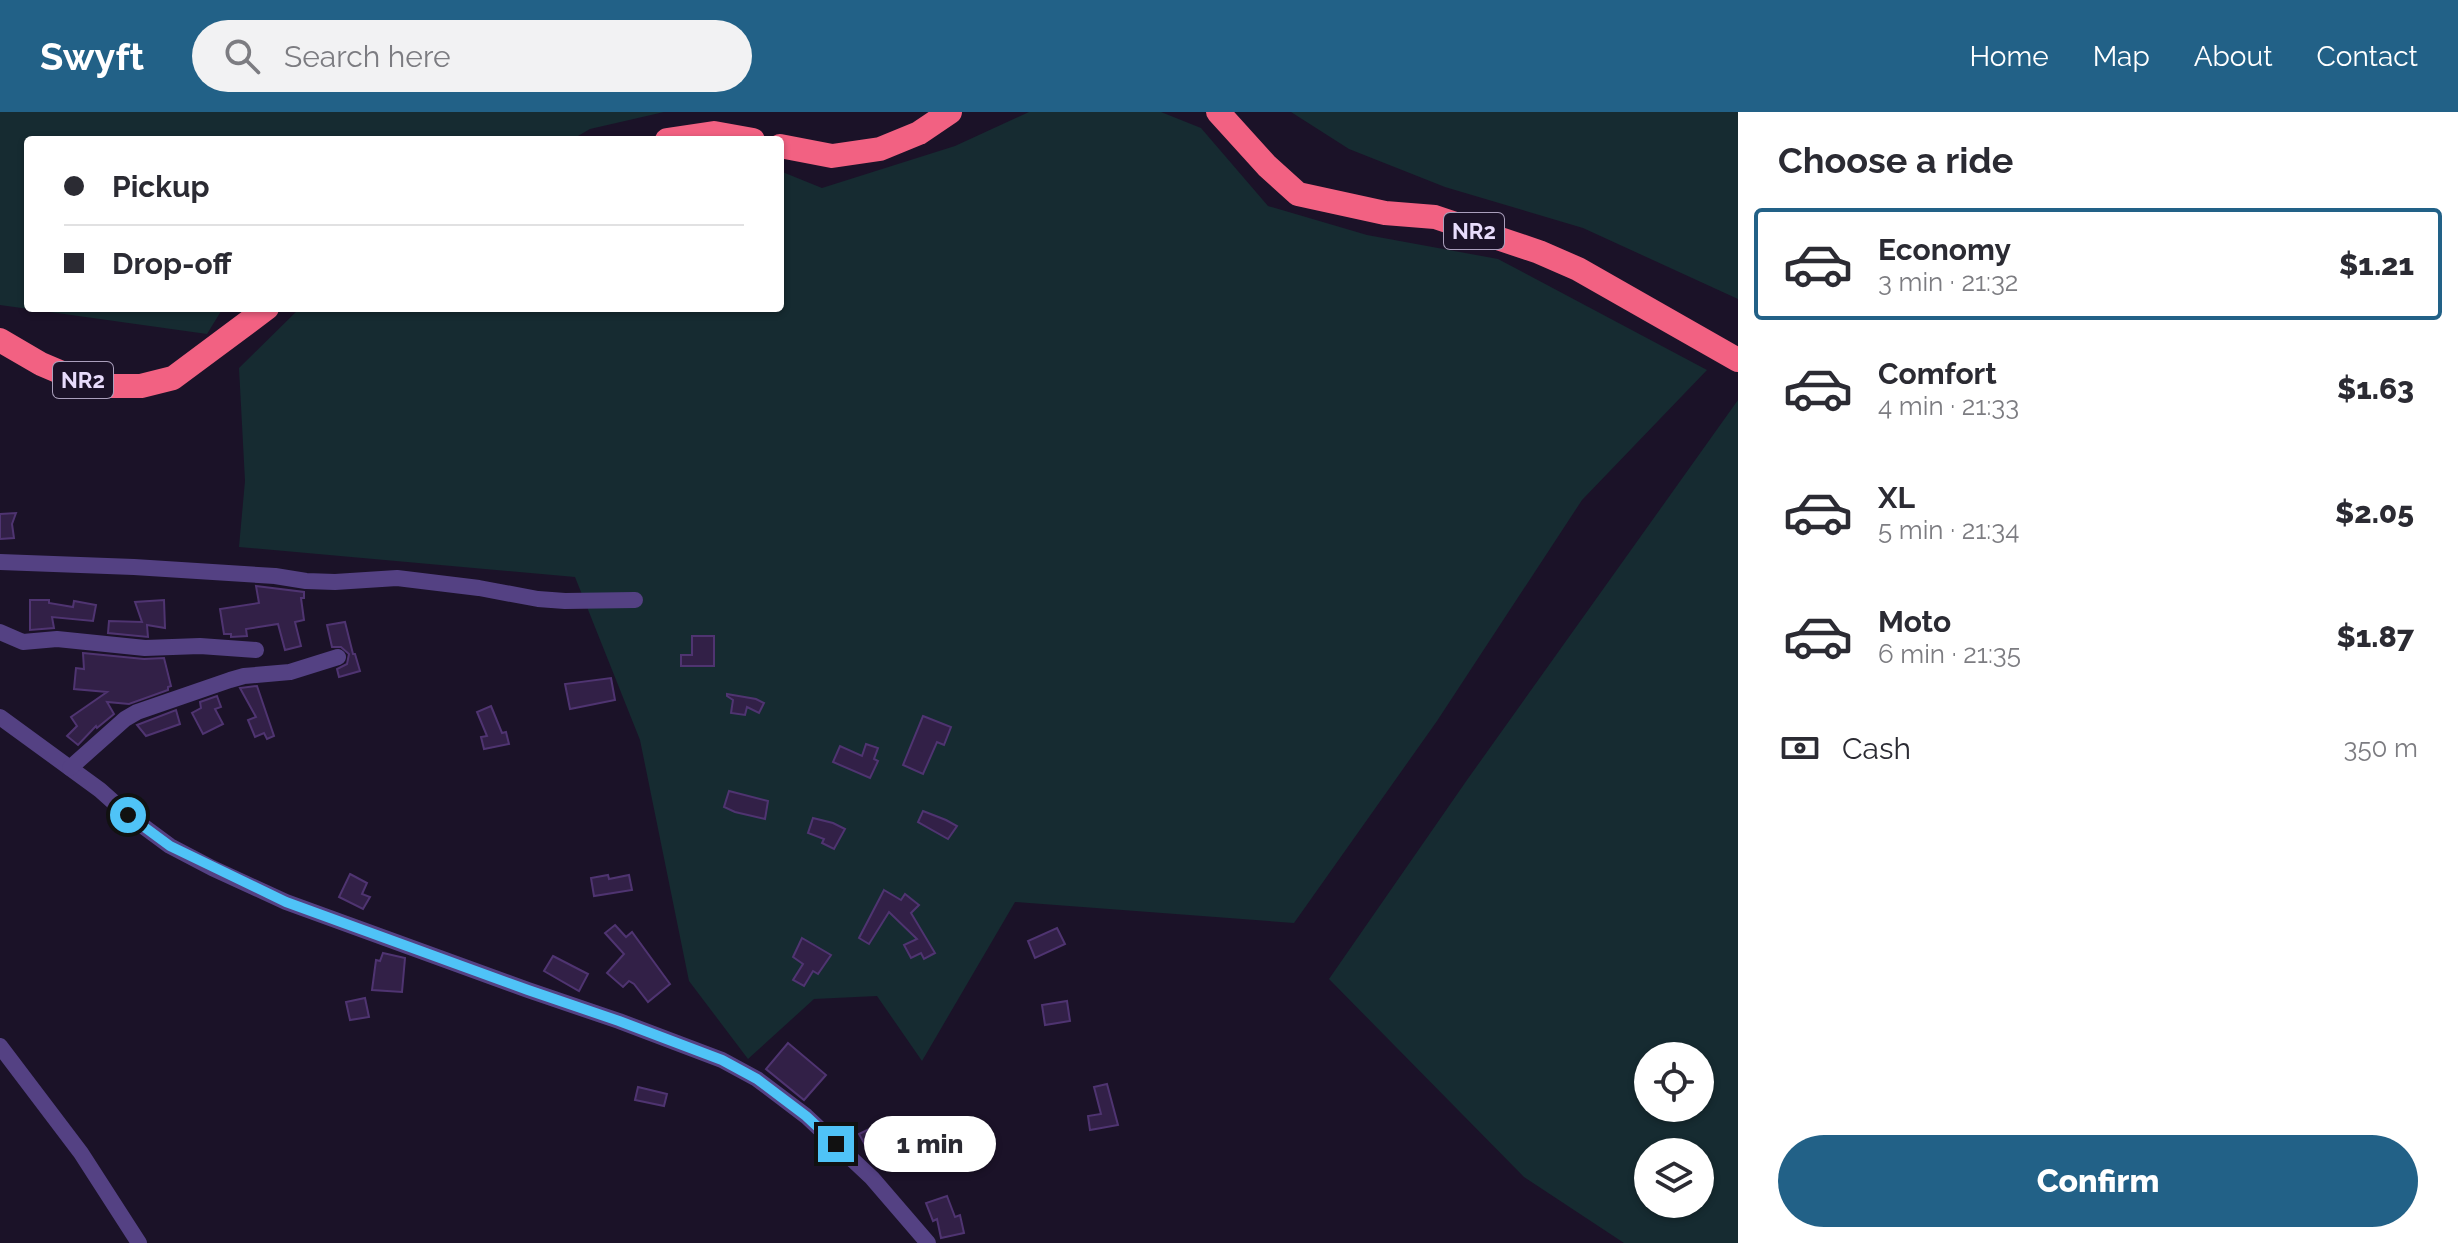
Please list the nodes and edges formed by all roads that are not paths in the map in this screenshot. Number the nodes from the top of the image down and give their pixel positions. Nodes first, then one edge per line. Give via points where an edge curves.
1 (950, 112) edge
2 (1218, 112) edge
3 (694, 136) edge
4 (731, 136) edge
5 (784, 147) edge
6 (262, 312) edge
7 (0, 340) edge
8 (1738, 360) edge
9 (0, 562) edge
10 (635, 600) dead end
11 (0, 632) edge
12 (256, 650) dead end
13 (338, 657) dead end
14 (0, 717) edge
15 (70, 768) junction
16 (0, 1046) edge
17 (139, 1243) edge
18 (928, 1243) edge

1 - 5 highway via 919,133 880,149 832,156
2 - 8 highway, NR2 / NR2 via 1298,194 1385,213 1435,217 1539,252
3 - 4 highway
6 - 7 highway, NR2 via 173,378 141,386 74,378
9 - 10 street via 306,581 397,578 538,599
11 - 12 street via 23,642 57,639 145,648
13 - 15 street via 290,672 244,676 137,712
14 - 15 street
15 - 18 street via 170,846 258,890 634,1026 757,1079 845,1152
16 - 17 street via 81,1153

